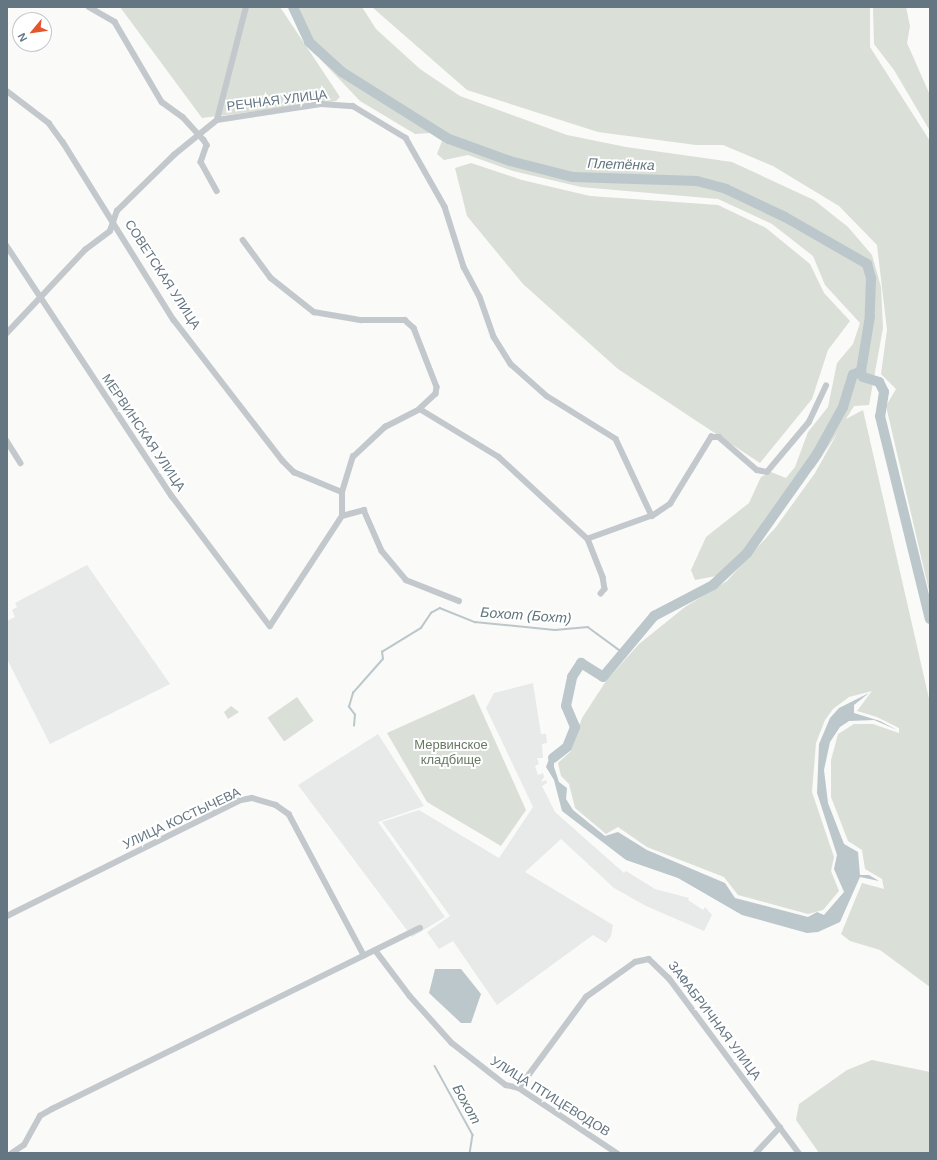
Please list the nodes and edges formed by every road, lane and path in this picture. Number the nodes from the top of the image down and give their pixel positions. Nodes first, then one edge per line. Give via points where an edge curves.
1 (89, 7) edge
2 (246, 7) edge
3 (7, 91) edge
4 (217, 120) junction
5 (199, 134) junction
6 (217, 191) dead end
7 (114, 222) junction
8 (243, 240) dead end
9 (7, 246) edge
10 (41, 297) junction
11 (7, 333) edge
12 (826, 386) dead end
13 (420, 409) junction
14 (7, 441) edge
15 (20, 463) dead end
16 (342, 492) junction
17 (342, 516) junction
18 (652, 516) junction
19 (588, 539) junction
20 (601, 594) dead end
21 (459, 601) dead end
22 (7, 916) edge
23 (420, 928) dead end
24 (376, 951) junction
25 (364, 955) junction
26 (519, 1088) junction
27 (780, 1127) junction
28 (12, 1153) edge
29 (617, 1153) edge
30 (756, 1153) edge
31 (799, 1153) edge

1 - 5 street via 115,22 162,102
2 - 4 street
3 - 7 street, СОВЕТСКАЯ УЛИЦА via 49,124
4 - 5 street, РЕЧНАЯ УЛИЦА
4 - 18 street, РЕЧНАЯ УЛИЦА via 321,104 353,106 406,138 445,207 464,267 480,297 494,337 511,364 547,396 616,439 638,493
5 - 6 street via 207,145 201,162
5 - 7 street, РЕЧНАЯ УЛИЦА via 117,211
7 - 10 street, РЕЧНАЯ УЛИЦА via 110,232 85,250
7 - 16 street, СОВЕТСКАЯ УЛИЦА via 174,320 283,462 294,472
8 - 13 street via 271,278 314,312 361,320 405,320 414,328 437,388 436,394
9 - 10 street, МЕРВИНСКАЯ УЛИЦА
10 - 11 street, РЕЧНАЯ УЛИЦА
10 - 17 street, МЕРВИНСКАЯ УЛИЦА via 172,496 270,626
12 - 18 street via 809,422 767,472 757,470 719,437 711,436 670,504
13 - 16 street via 396,420 362,446 347,470
13 - 19 street via 499,457
14 - 15 street
16 - 17 street
17 - 21 street via 364,510 382,551 406,580
18 - 19 street
19 - 20 street via 603,577 605,589
22 - 25 street, УЛИЦА КОСТЫЧЕВА via 241,800 252,798 276,805 289,814
23 - 24 street
24 - 25 street
24 - 26 street, УЛИЦА ПТИЦЕВОДОВ via 410,996 452,1043 506,1085
25 - 28 street via 52,1109 40,1116 24,1145
26 - 27 street, ЗАФАБРИЧНАЯ УЛИЦА via 586,998 635,962 650,959 659,966
26 - 29 street, УЛИЦА ПТИЦЕВОДОВ
27 - 30 street
27 - 31 street, ЗАФАБРИЧНАЯ УЛИЦА

